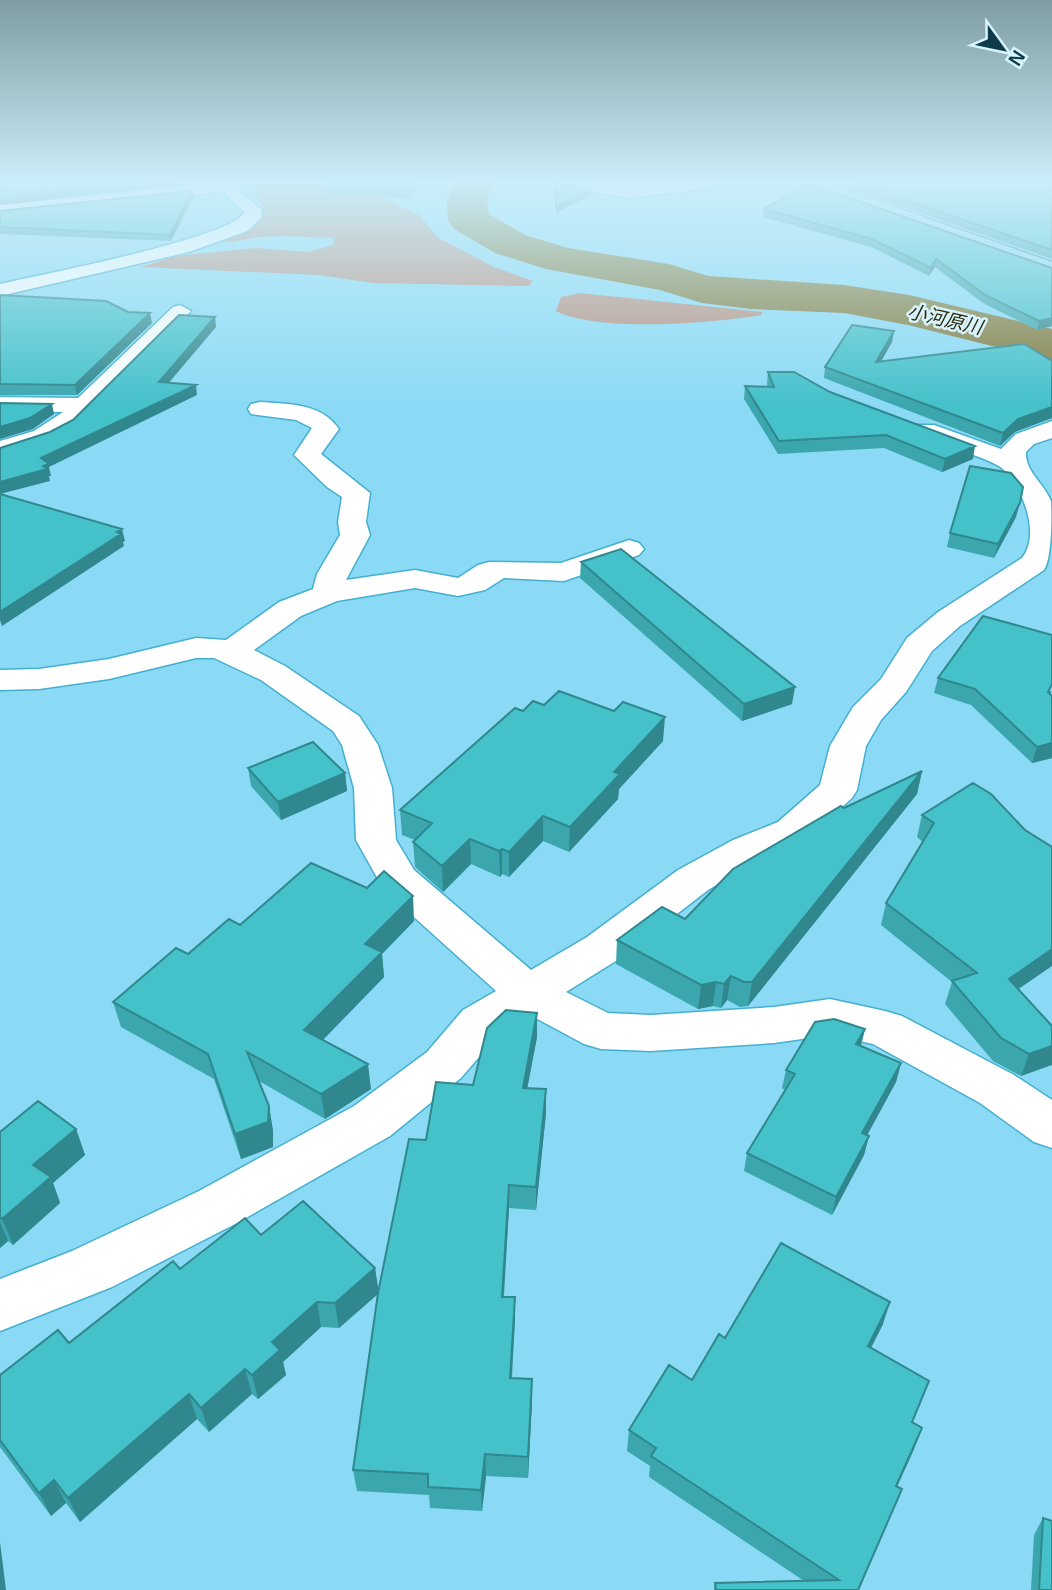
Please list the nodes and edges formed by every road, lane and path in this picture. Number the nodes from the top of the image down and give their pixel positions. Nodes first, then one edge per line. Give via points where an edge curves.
1 (142, 257) edge
2 (1019, 257) edge
3 (1052, 269) edge
4 (0, 290) edge
5 (180, 311) dead end
6 (0, 404) edge
7 (84, 405) junction
8 (260, 409) dead end
9 (905, 423) edge
10 (1052, 429) edge
11 (0, 450) edge
12 (1012, 462) junction
13 (629, 549) dead end
14 (327, 594) junction
15 (229, 653) junction
16 (0, 680) edge
17 (526, 992) junction
18 (1052, 1127) edge
19 (0, 1305) edge

1 - 4 street
2 - 3 main road
5 - 7 street
6 - 7 street
7 - 11 street via 44,436
8 - 14 street via 301,414 323,424 326,429 307,455 343,489 356,494 355,535 332,574
9 - 12 street
10 - 12 street via 1025,439 1013,450
12 - 17 street via 1043,510 1044,550 1034,564 949,619 919,645 848,746 838,790 792,831 747,849 693,880 603,948
13 - 14 street via 564,572 505,569 489,571 474,583 458,587 415,579
14 - 15 street via 290,609
15 - 16 street via 196,648 109,669
15 - 17 street via 273,673 345,724 360,745 373,788 376,840 399,880
17 - 18 street via 601,1031 774,1025 830,1017 885,1029 997,1089
17 - 19 street via 480,1023 444,1065 372,1121 218,1207 92,1269

